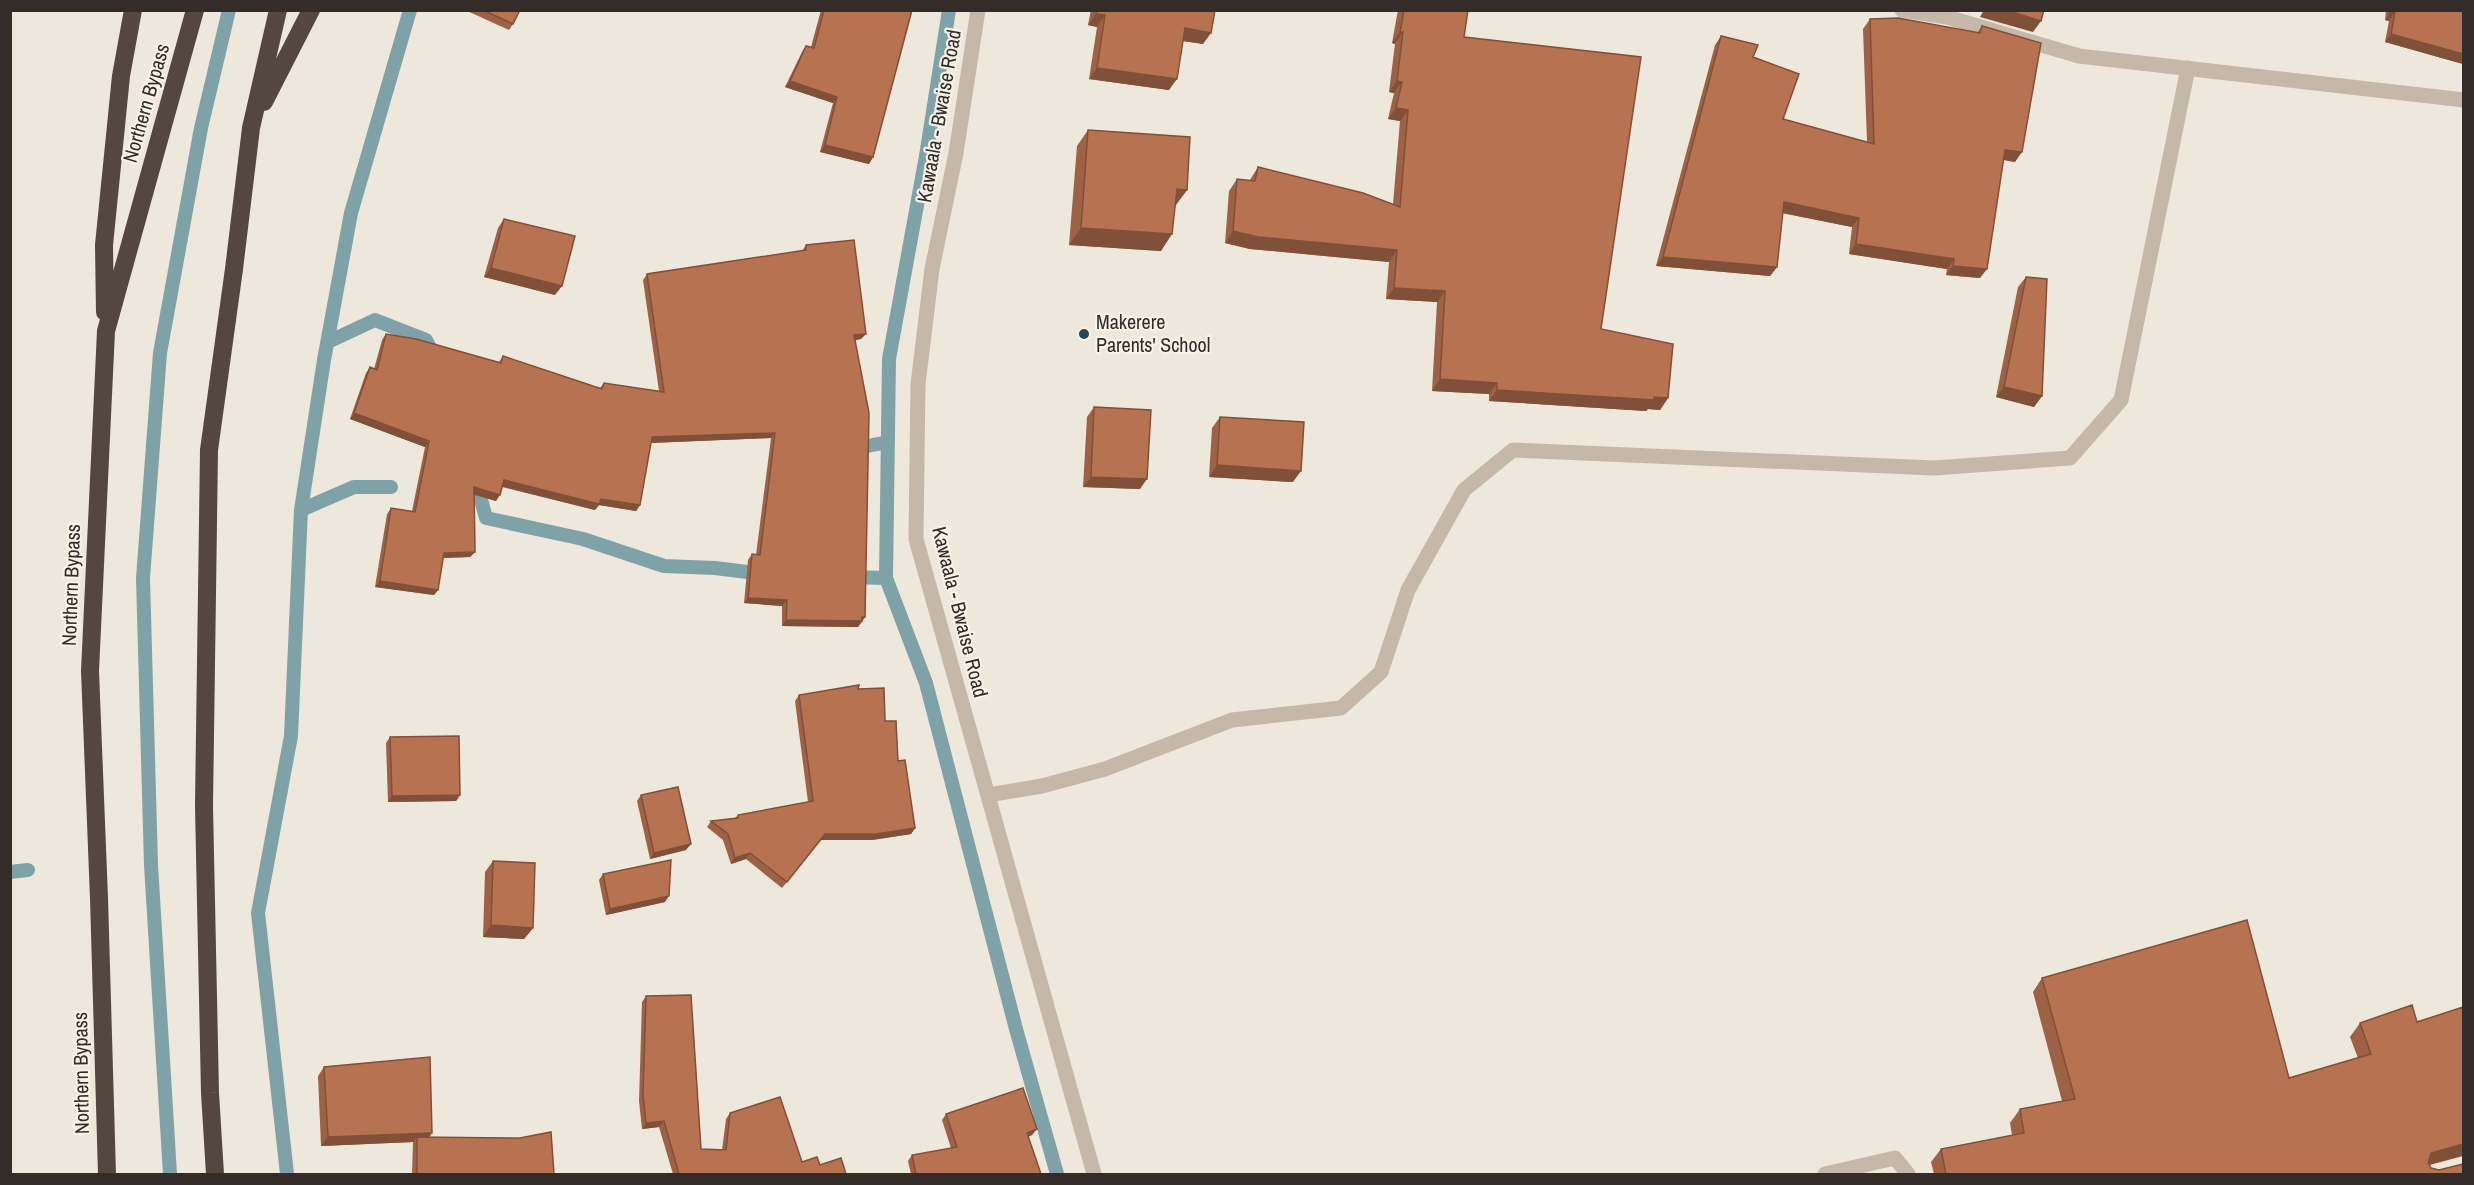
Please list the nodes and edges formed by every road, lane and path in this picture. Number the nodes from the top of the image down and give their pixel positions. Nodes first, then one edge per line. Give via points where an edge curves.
1 (133, 10) edge
2 (195, 10) edge
3 (278, 10) edge
4 (311, 10) edge
5 (978, 10) edge
6 (1902, 10) edge
7 (2188, 68) junction
8 (2463, 100) edge
9 (251, 128) junction
10 (106, 331) junction
11 (988, 795) junction
12 (107, 1174) edge
13 (214, 1174) edge
14 (1094, 1174) edge
15 (1825, 1174) edge
16 (1908, 1174) edge

1 - 10 highway via 121,76 104,245
2 - 10 highway, Northern Bypass
3 - 9 highway
4 - 9 highway
5 - 11 street, Kawaala - Bwaise Road via 956,153 932,269 919,372 916,539
6 - 7 street via 1947,17 2079,56
7 - 8 street
7 - 11 street via 2121,400 2070,459 1934,468 1513,450 1464,490 1408,590 1381,672 1341,708 1232,720 1105,769
9 - 13 highway via 209,450 204,806
10 - 12 highway, Northern Bypass via 90,671
11 - 14 street, Kawaala - Bwaise Road
15 - 16 street via 1895,1158

